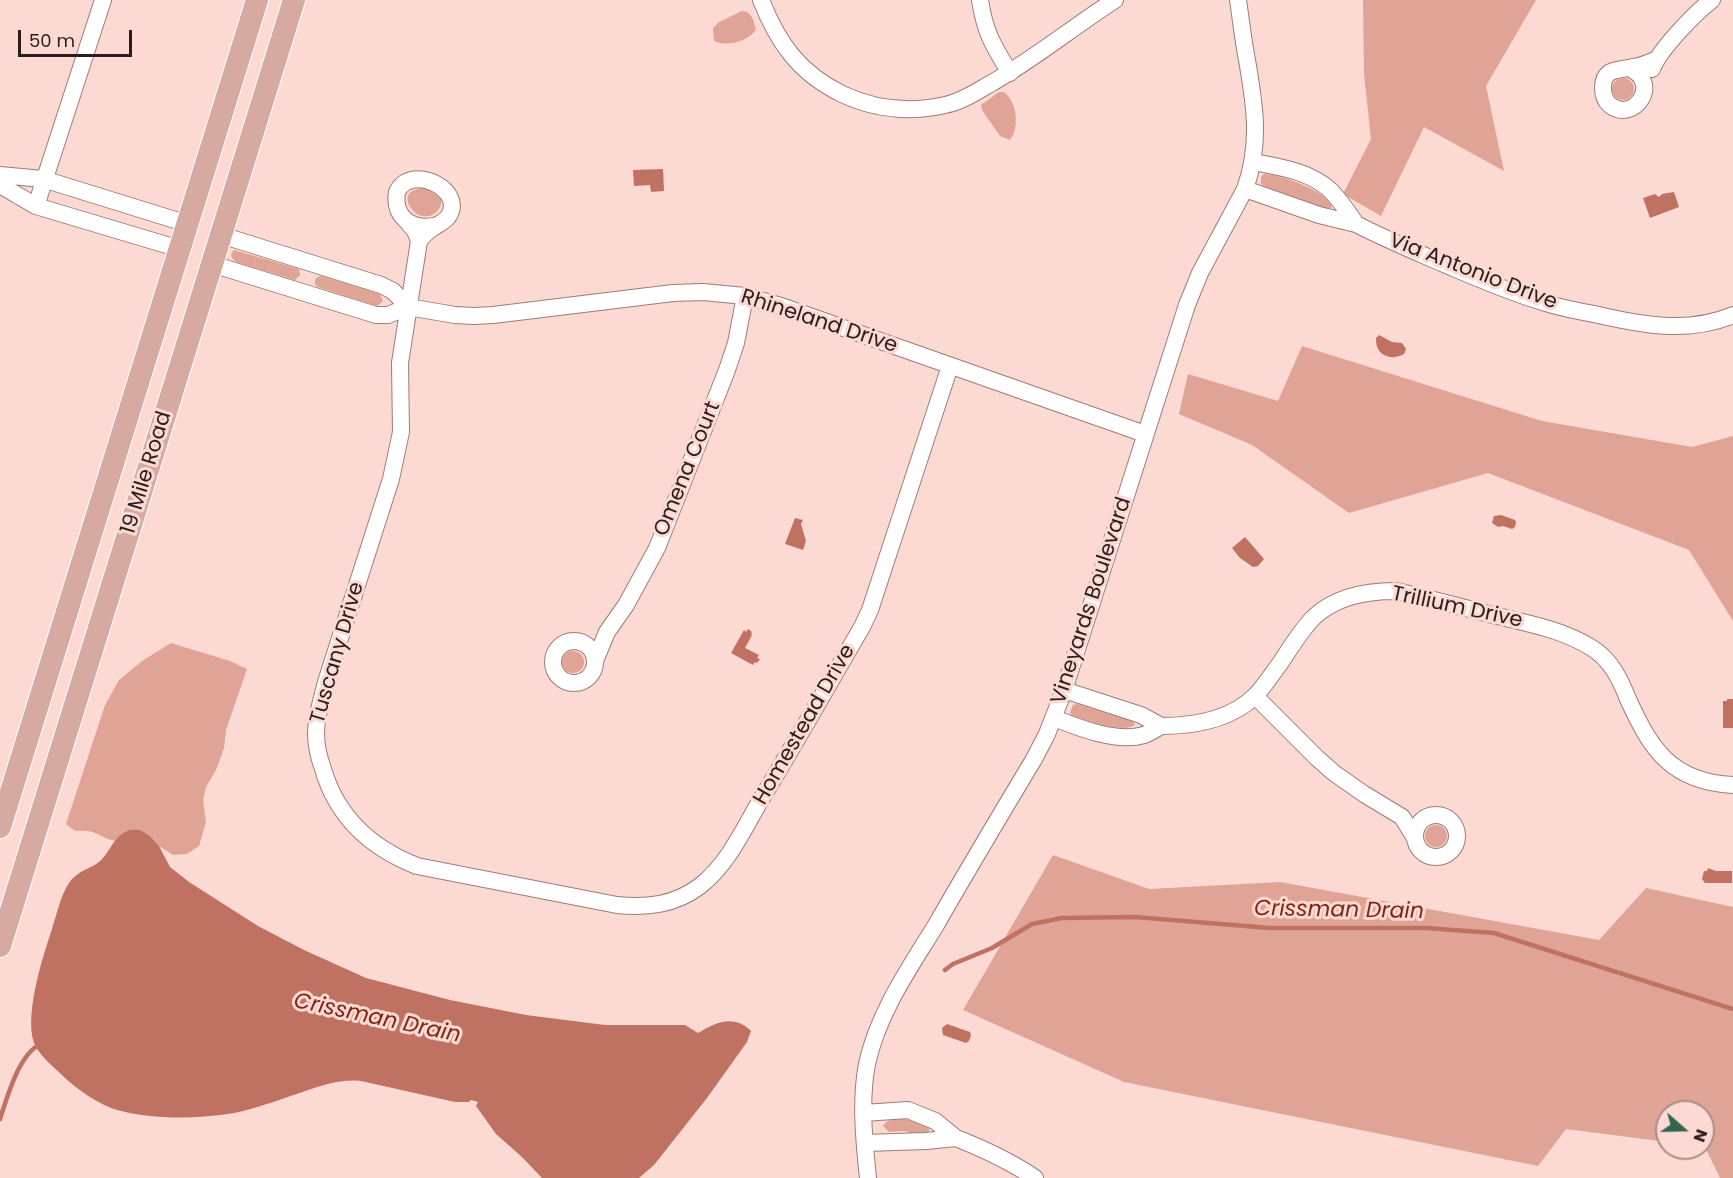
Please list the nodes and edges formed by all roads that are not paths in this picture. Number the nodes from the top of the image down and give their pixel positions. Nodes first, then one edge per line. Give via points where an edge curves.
1 (103, 0) edge
2 (257, 0) edge
3 (294, 0) edge
4 (980, 0) edge
5 (1115, 0) edge
6 (1238, 0) edge
7 (1712, 0) edge
8 (763, 5) edge
9 (244, 44) junction
10 (1655, 60) junction
11 (274, 66) junction
12 (1629, 68) junction
13 (1010, 73) junction
14 (1644, 89) junction
15 (1254, 162) junction
16 (0, 175) edge
17 (43, 179) junction
18 (0, 185) edge
19 (1245, 189) junction
20 (36, 206) junction
21 (188, 224) junction
22 (409, 224) junction
23 (1356, 224) junction
24 (434, 226) junction
25 (221, 235) junction
26 (419, 241) junction
27 (180, 249) junction
28 (212, 264) junction
29 (745, 296) junction
30 (408, 307) junction
31 (159, 315) junction
32 (1733, 315) edge
33 (189, 338) junction
34 (950, 366) junction
35 (1145, 434) junction
36 (607, 632) junction
37 (579, 641) junction
38 (595, 662) junction
39 (1064, 690) junction
40 (1255, 696) junction
41 (1054, 718) junction
42 (1161, 726) junction
43 (1733, 785) edge
44 (1435, 815) junction
45 (1402, 817) junction
46 (1, 823) edge
47 (1415, 838) junction
48 (32, 845) junction
49 (510, 884) joint
50 (0, 946) edge
51 (863, 1113) junction
52 (956, 1138) junction
53 (865, 1143) junction
54 (868, 1178) edge
55 (1035, 1178) edge

1 - 17 street
2 - 9 main road, 19 Mile Road
3 - 11 main road, 19 Mile Road
4 - 13 street via 991,43
5 - 13 street
6 - 15 street, Vineyards Boulevard via 1254,99
7 - 10 street
8 - 13 street via 777,36 816,78 872,105 914,109 947,105
9 - 11 main road via 256,43 267,48
9 - 21 main road, 19 Mile Road
10 - 12 street
10 - 14 street
11 - 25 main road, 19 Mile Road
12 - 14 street via 1640,76
12 - 14 street via 1615,69 1605,79 1605,99 1615,108 1628,109 1640,102
15 - 19 street, Vineyards Boulevard
15 - 23 street, Via Antonio Drive via 1291,170 1328,188
16 - 17 street
17 - 20 street
17 - 21 street
18 - 20 street
19 - 23 street, Via Antonio Drive
19 - 35 street, Vineyards Boulevard via 1200,273
20 - 27 street
21 - 27 main road, 19 Mile Road
22 - 24 street
22 - 24 street via 396,206 397,192 408,180 418,179 439,186 452,199 448,218
22 - 26 street
23 - 32 street, Via Antonio Drive via 1511,292 1548,304 1666,327 1706,324
24 - 26 street
25 - 28 main road, 19 Mile Road
25 - 30 street via 381,285
26 - 30 street, Tuscany Drive
27 - 31 main road, 19 Mile Road
28 - 30 street, Rhineland Drive via 376,315
28 - 33 main road, 19 Mile Road
29 - 30 street, Rhineland Drive via 674,293 474,316
29 - 34 street, Rhineland Drive
29 - 36 street, Omena Court via 728,370 657,548
30 - 49 street, Tuscany Drive via 400,363 398,453 319,709 318,754 328,786 342,809 360,832 379,847 417,866
31 - 33 main road via 166,335
31 - 46 main road, 19 Mile Road
33 - 48 main road, 19 Mile Road
34 - 35 street, Rhineland Drive
34 - 49 street, Homestead Drive via 870,610 724,861 698,888 681,898 640,907
35 - 39 street, Vineyards Boulevard
36 - 37 street, Omena Court
36 - 38 street, Omena Court
37 - 38 street via 590,648
37 - 38 street, Omena Court via 565,642 555,652 555,673 566,682 580,683 591,675
39 - 41 street, Vineyards Boulevard
39 - 42 street, Trillium Drive via 1141,715
40 - 42 street, Trillium Drive via 1224,716 1198,724
40 - 43 street, Trillium Drive via 1314,617 1354,595 1396,591 1550,629 1592,648 1618,676 1647,737 1664,759 1693,777
40 - 45 street via 1334,773
41 - 42 street, Trillium Drive via 1102,734 1122,736 1142,735
41 - 51 street, Vineyards Boulevard via 1034,759 885,1012 867,1065
44 - 45 street
44 - 47 street via 1418,825
44 - 47 street via 1453,824 1457,837 1452,849 1440,856 1426,855
45 - 47 street
46 - 48 main road via 23,823
48 - 50 main road, 19 Mile Road
51 - 52 street via 908,1110 935,1121
51 - 53 street, Vineyards Boulevard
52 - 53 street
52 - 55 street
53 - 54 street, Vineyards Boulevard

